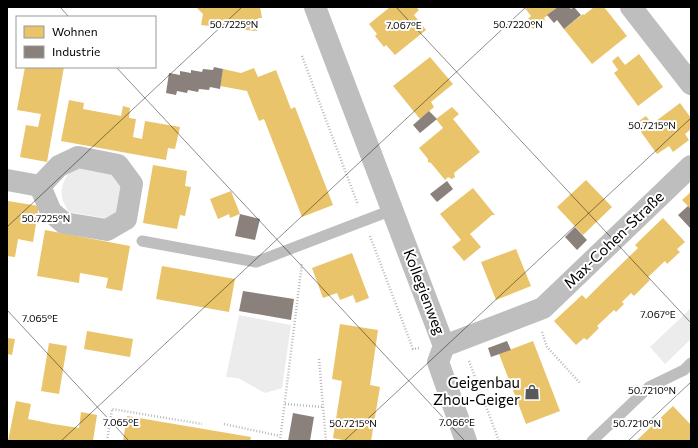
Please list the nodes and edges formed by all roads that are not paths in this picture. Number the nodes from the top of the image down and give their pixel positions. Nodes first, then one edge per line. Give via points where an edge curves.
1 (315, 7) edge
2 (631, 7) edge
3 (691, 84) edge
4 (691, 166) edge
5 (7, 180) edge
6 (40, 186) dead end
7 (392, 210) junction
8 (142, 241) dead end
9 (444, 346) junction
10 (689, 370) edge
11 (466, 441) edge
12 (592, 441) edge

1 - 7 street, Kollegienweg
2 - 3 street
4 - 9 street, Max-Cohen-Straße via 543,308
5 - 6 street
7 - 8 lane via 256,262
7 - 9 street, Kollegienweg
9 - 11 street, Kollegienweg via 438,362
10 - 12 lane via 649,387

